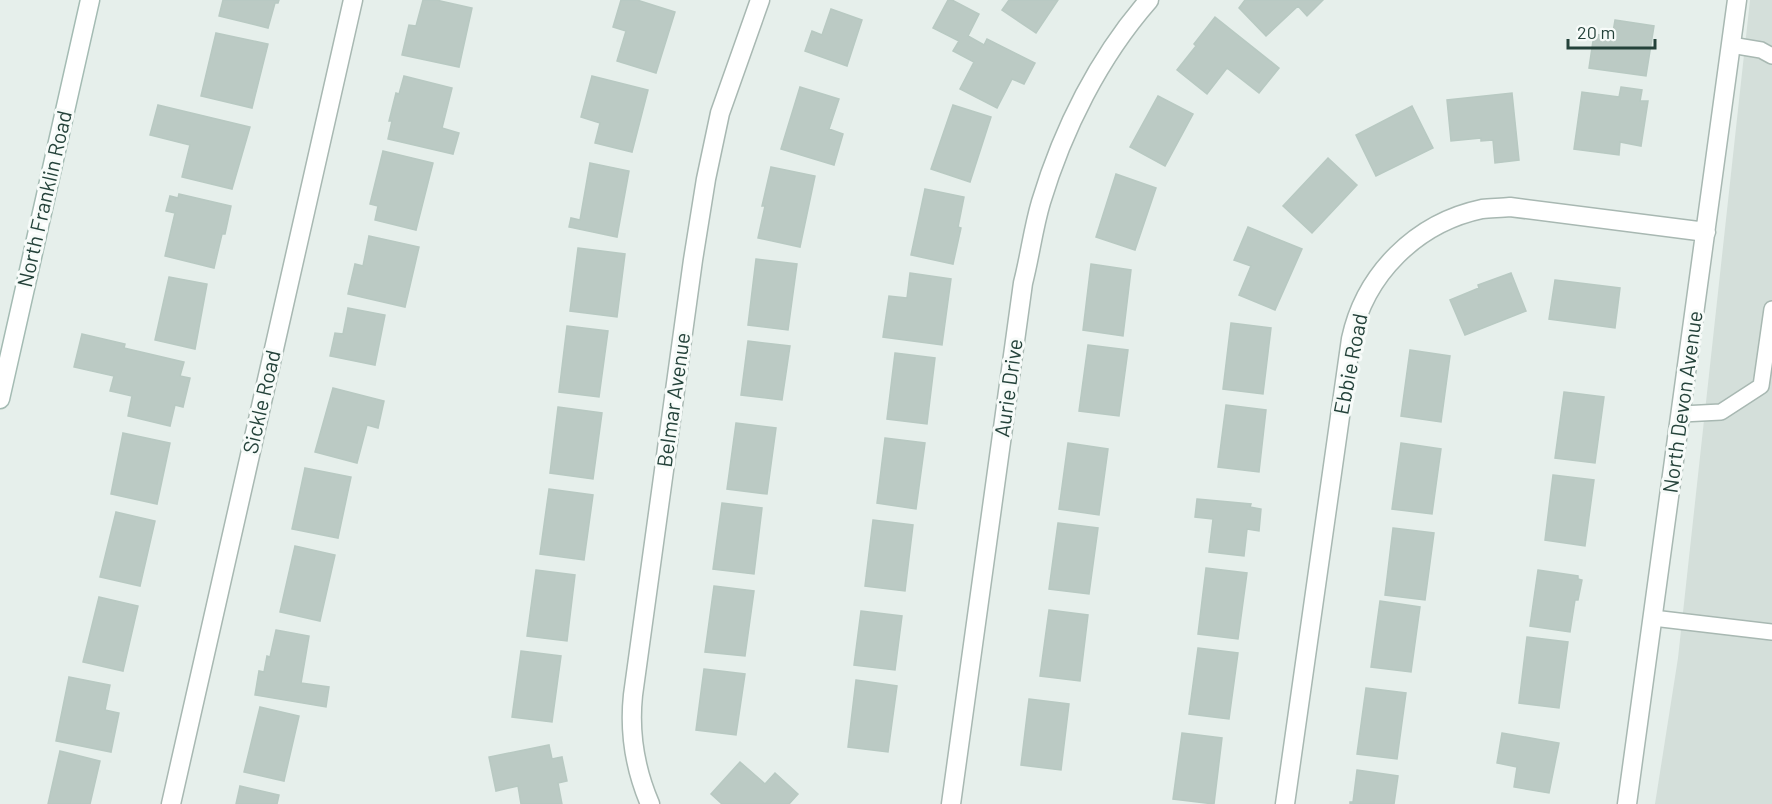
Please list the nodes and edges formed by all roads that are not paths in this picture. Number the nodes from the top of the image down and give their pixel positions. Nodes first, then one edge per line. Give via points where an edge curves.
1 (90, 0) edge
2 (353, 0) edge
3 (760, 0) edge
4 (1149, 0) edge
5 (1737, 0) edge
6 (1731, 45) junction
7 (1772, 56) edge
8 (1706, 232) junction
9 (1772, 309) edge
10 (0, 399) edge
11 (1682, 414) junction
12 (1653, 618) junction
13 (1772, 632) edge
14 (171, 804) edge
15 (650, 804) edge
16 (951, 804) edge
17 (1285, 804) edge
18 (1627, 804) edge

1 - 10 street, North Franklin Road
2 - 14 street, Sickle Road
3 - 15 street, Belmar Avenue via 723,104 706,179 633,695 633,749
4 - 16 street, Aurie Drive via 1116,44 1075,114 1033,230
5 - 6 street, North Devon Avenue
6 - 7 lane
6 - 8 street, North Devon Avenue
8 - 11 street, North Devon Avenue
8 - 17 street, Ebbie Road via 1510,207 1483,209 1431,229 1409,243 1381,271 1359,311 1352,339
9 - 11 lane via 1761,386 1721,412
11 - 12 street, North Devon Avenue
12 - 13 lane
12 - 18 street, North Devon Avenue

